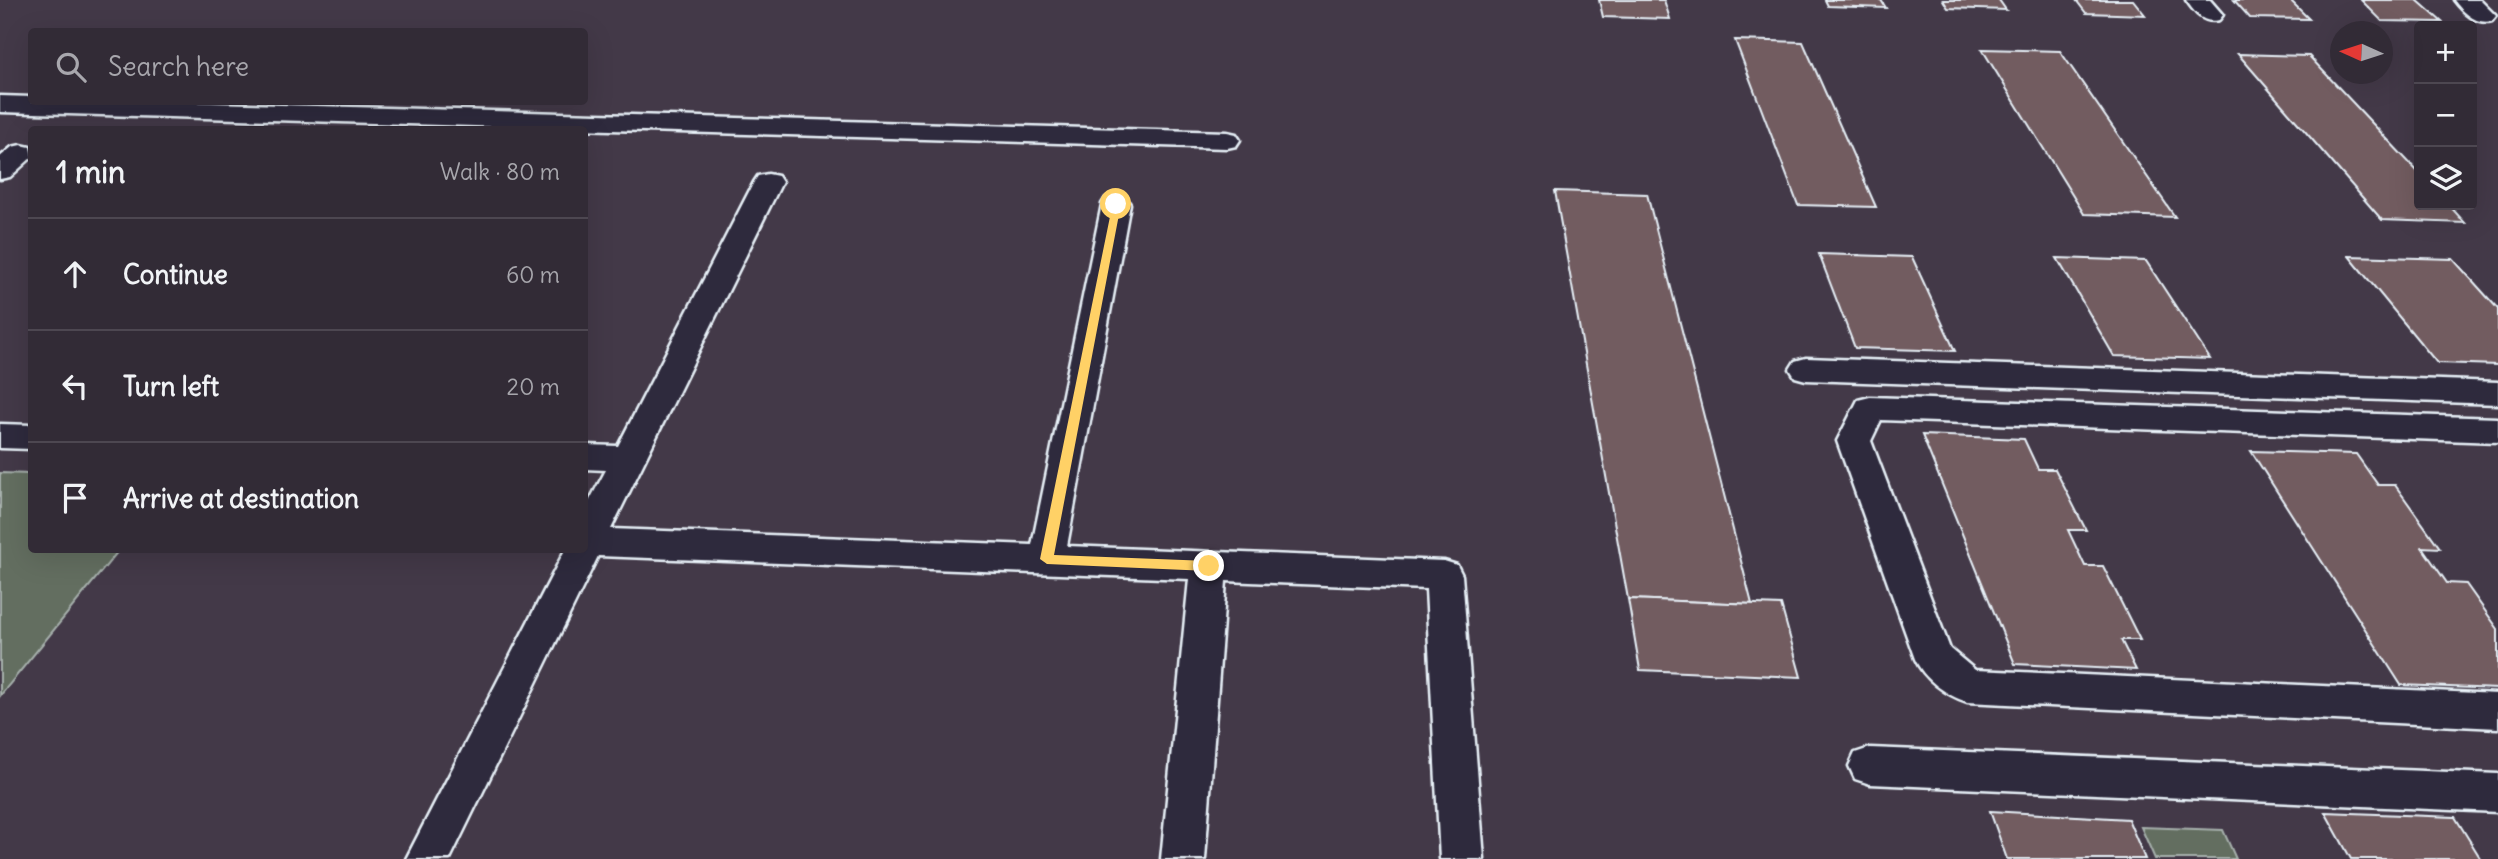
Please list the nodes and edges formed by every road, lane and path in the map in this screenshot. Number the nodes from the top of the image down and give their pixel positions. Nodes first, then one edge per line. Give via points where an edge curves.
1 (2466, 0) edge
2 (2484, 16) dead end
3 (0, 104) edge
4 (28, 105) edge
5 (34, 105) edge
6 (1227, 140) dead end
7 (21, 153) dead end
8 (0, 171) edge
9 (768, 182) dead end
10 (1116, 204) dead end
11 (1806, 369) dead end
12 (2498, 393) edge
13 (2498, 430) edge
14 (0, 436) edge
15 (28, 437) edge
16 (588, 457) edge
17 (630, 458) junction
18 (588, 540) edge
19 (588, 546) edge
20 (581, 553) edge
21 (1047, 559) junction
22 (1209, 566) junction
23 (2498, 711) edge
24 (1870, 766) dead end
25 (2498, 793) edge
26 (428, 859) edge
27 (1183, 859) edge
28 (1462, 859) edge

1 - 2 lane
3 - 4 lane
5 - 6 lane
7 - 8 lane
9 - 17 lane
10 - 21 lane
11 - 12 lane
13 - 23 lane via 1870,408 1854,441 1934,660 1966,686
14 - 15 lane
16 - 17 lane
17 - 18 lane
19 - 21 lane
20 - 26 lane
21 - 22 lane
22 - 27 lane
22 - 28 lane via 1444,575
24 - 25 lane

